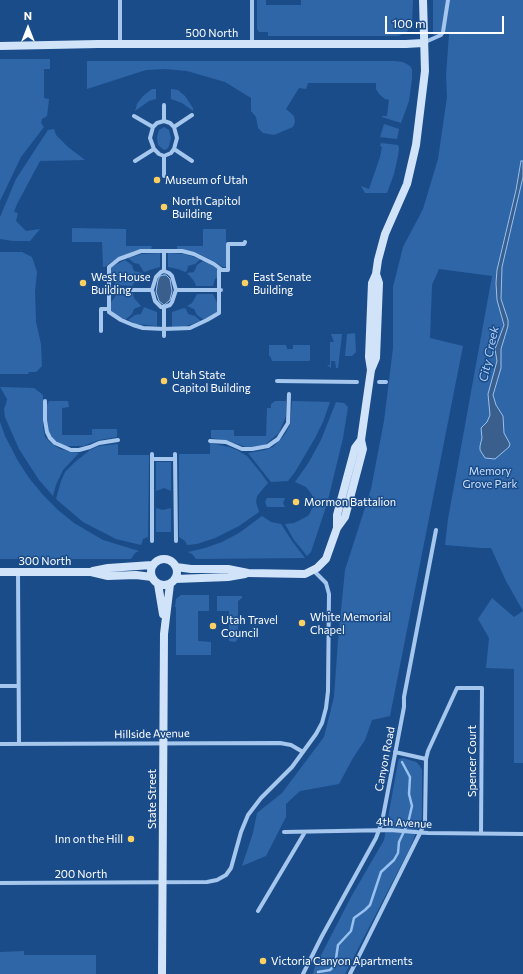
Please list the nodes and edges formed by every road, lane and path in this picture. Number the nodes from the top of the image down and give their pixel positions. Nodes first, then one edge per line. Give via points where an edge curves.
1 (120, 0) edge
2 (252, 0) edge
3 (423, 0) edge
4 (448, 0) edge
5 (423, 43) junction
6 (120, 44) junction
7 (252, 44) junction
8 (0, 46) edge
9 (164, 105) dead end
10 (192, 115) dead end
11 (134, 116) dead end
12 (164, 121) junction
13 (153, 127) junction
14 (174, 127) junction
15 (154, 149) junction
16 (174, 149) junction
17 (164, 156) junction
18 (135, 160) dead end
19 (192, 161) dead end
20 (164, 176) dead end
21 (245, 242) dead end
22 (164, 251) junction
23 (222, 270) junction
24 (164, 271) junction
25 (108, 290) junction
26 (152, 290) junction
27 (176, 290) junction
28 (220, 290) junction
29 (164, 307) junction
30 (109, 309) junction
31 (164, 329) junction
32 (101, 331) dead end
33 (164, 336) dead end
34 (277, 381) dead end
35 (357, 382) dead end
36 (379, 382) dead end
37 (386, 382) dead end
38 (289, 394) dead end
39 (45, 401) dead end
40 (118, 440) dead end
41 (210, 441) dead end
42 (436, 530) dead end
43 (152, 541) dead end
44 (176, 541) dead end
45 (152, 565) junction
46 (176, 567) junction
47 (314, 570) junction
48 (0, 572) edge
49 (18, 572) junction
50 (91, 572) junction
51 (248, 573) junction
52 (152, 577) junction
53 (173, 581) junction
54 (158, 584) junction
55 (164, 624) junction
56 (0, 686) edge
57 (18, 686) junction
58 (164, 743) junction
59 (0, 744) edge
60 (18, 744) junction
61 (303, 752) junction
62 (395, 752) junction
63 (426, 759) junction
64 (380, 830) junction
65 (284, 832) dead end
66 (305, 832) junction
67 (421, 833) junction
68 (481, 833) junction
69 (523, 834) edge
70 (0, 883) edge
71 (163, 883) junction
72 (258, 911) dead end
73 (162, 974) edge
74 (303, 974) edge
75 (350, 974) edge

1 - 6 street
2 - 7 street
3 - 5 street
4 - 5 street via 443,32
5 - 7 street, 500 North
5 - 47 street via 424,85 414,159 402,196 385,234 372,283 369,357 371,370 361,440 355,448 337,515 337,528 327,556
6 - 7 street, 500 North
6 - 8 street, 500 North
9 - 12 street
10 - 14 street
11 - 13 street
12 - 13 street
12 - 14 street
13 - 15 street via 150,138
14 - 16 street via 177,138
15 - 17 street
15 - 18 street
16 - 17 street
16 - 19 street
17 - 20 street
21 - 23 street via 228,244 228,270
22 - 23 street via 194,254
22 - 24 street
22 - 25 street via 135,252 113,263 109,267
23 - 28 street via 219,270
24 - 26 street via 156,277
24 - 27 street via 172,276
25 - 26 street
25 - 30 street
26 - 29 street via 155,302
27 - 28 street
27 - 29 street via 170,305
28 - 31 street via 219,313 190,328
29 - 31 street
30 - 31 street via 115,317 133,325
30 - 32 street via 101,309
31 - 33 street
34 - 35 street
36 - 37 street
38 - 41 street via 288,423 278,439 268,446 242,449 226,442
39 - 40 street via 47,432 55,443 71,450 79,450
42 - 62 street, Canyon Road
43 - 44 street via 152,457 175,457
45 - 46 street via 164,558
45 - 50 street, 300 North via 108,568
45 - 52 street
46 - 51 street via 228,569
46 - 53 street
47 - 51 street via 305,574
47 - 61 street, 200 North via 326,583 328,590 328,691 322,723
48 - 49 street, 300 North
49 - 50 street, 300 North
49 - 57 street
50 - 52 street, 300 North via 108,576
51 - 53 street via 228,578
52 - 54 street
53 - 54 street via 165,585
53 - 55 street, State Street
54 - 55 street, State Street
55 - 58 street, State Street
56 - 57 street
57 - 60 street
58 - 60 street, Hillside Avenue
58 - 61 street, Hillside Avenue via 280,743 291,745
58 - 71 street, State Street
59 - 60 street, Hillside Avenue
61 - 71 street, 200 North via 248,815 231,868 226,875 207,882
62 - 63 street
62 - 64 street, Canyon Road
63 - 67 street via 426,820
63 - 68 street, Spencer Court via 457,688 482,688
64 - 66 street, 4th Avenue
64 - 67 street, 4th Avenue
64 - 74 street, Canyon Road
65 - 66 street, 4th Avenue
66 - 72 street
67 - 68 street, 4th Avenue
67 - 75 street
68 - 69 street, 4th Avenue
70 - 71 street, 200 North
71 - 73 street, State Street

